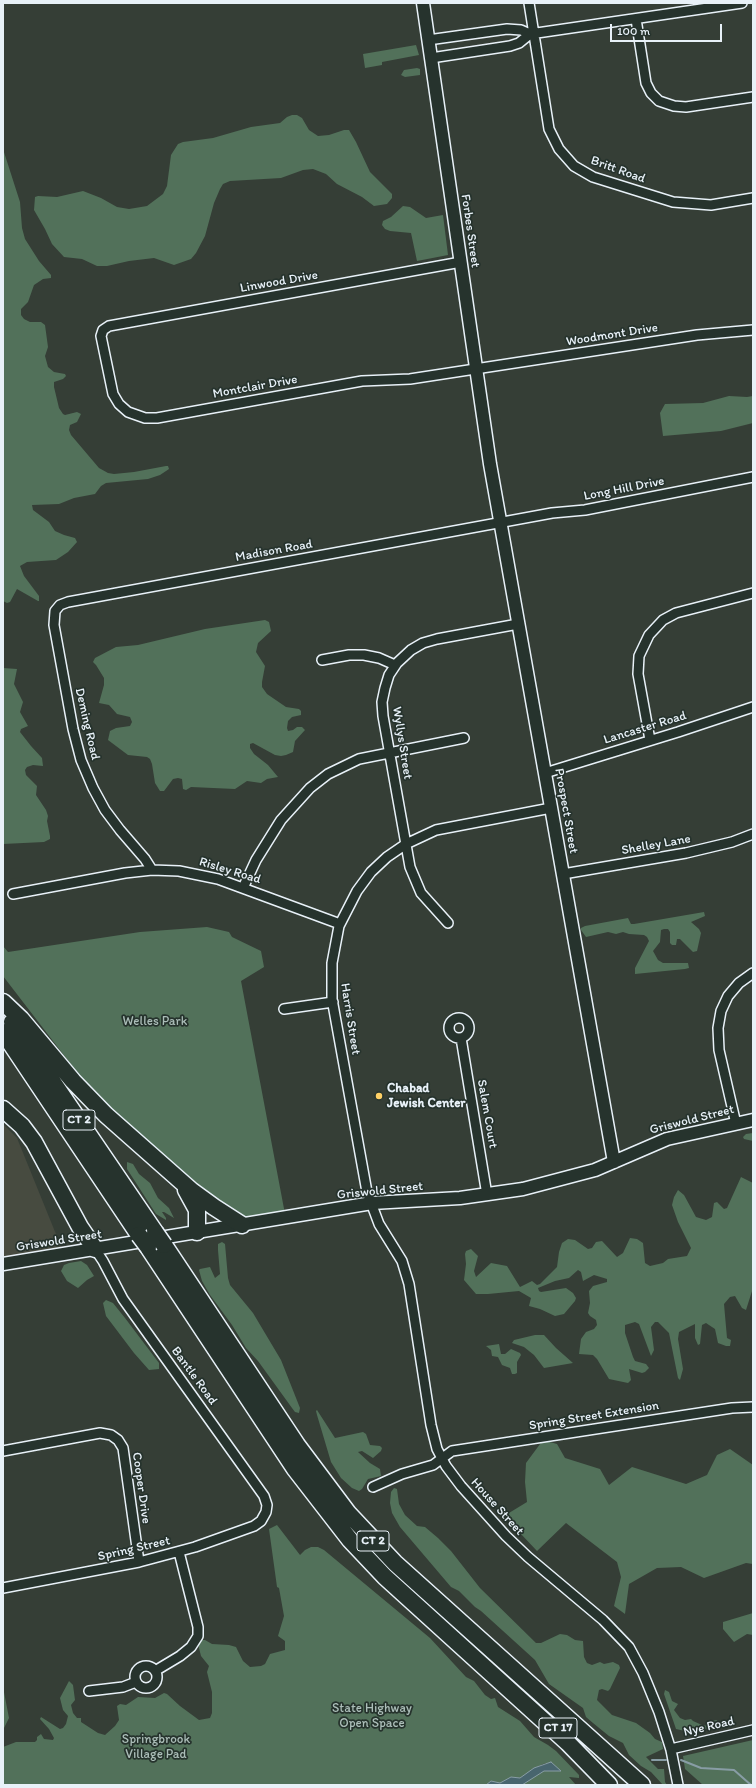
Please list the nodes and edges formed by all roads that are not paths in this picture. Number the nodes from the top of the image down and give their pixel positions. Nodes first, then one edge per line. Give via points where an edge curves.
1 (423, 3) edge
2 (529, 3) edge
3 (742, 3) edge
4 (636, 18) junction
5 (532, 34) junction
6 (428, 40) junction
7 (431, 58) junction
8 (753, 97) edge
9 (753, 198) edge
10 (461, 262) junction
11 (103, 330) joint
12 (753, 330) edge
13 (476, 368) junction
14 (490, 464) joint
15 (753, 477) edge
16 (500, 522) junction
17 (753, 593) edge
18 (55, 611) joint
19 (518, 624) junction
20 (322, 660) dead end
21 (395, 665) junction
22 (753, 706) edge
23 (464, 738) dead end
24 (650, 740) junction
25 (389, 753) junction
26 (545, 772) junction
27 (551, 808) junction
28 (753, 834) edge
29 (406, 844) junction
30 (152, 870) junction
31 (563, 874) junction
32 (243, 888) junction
33 (13, 894) dead end
34 (448, 923) dead end
35 (340, 924) junction
36 (753, 973) edge
37 (3, 1002) edge
38 (333, 1002) junction
39 (3, 1008) edge
40 (284, 1009) dead end
41 (3, 1032) edge
42 (461, 1038) dead end
43 (3, 1049) edge
44 (49, 1101) junction
45 (3, 1109) edge
46 (753, 1120) edge
47 (736, 1124) junction
48 (614, 1162) junction
49 (181, 1182) junction
50 (487, 1195) junction
51 (371, 1204) junction
52 (242, 1225) junction
53 (197, 1232) junction
54 (95, 1249) junction
55 (3, 1264) edge
56 (753, 1407) edge
57 (3, 1451) edge
58 (442, 1458) junction
59 (373, 1487) dead end
60 (264, 1518) joint
61 (179, 1552) junction
62 (139, 1562) junction
63 (3, 1588) edge
64 (155, 1671) junction
65 (493, 1674) junction
66 (136, 1682) junction
67 (89, 1691) dead end
68 (753, 1730) edge
69 (671, 1749) junction
70 (609, 1785) edge
71 (620, 1785) edge
72 (642, 1785) edge
73 (678, 1785) edge

1 - 6 main road, Forbes Street
2 - 5 street, Britt Road
3 - 4 street
4 - 5 street
4 - 8 street via 646,83 659,101 686,107
5 - 6 street via 507,29
5 - 7 street via 510,46
5 - 9 street, Britt Road via 549,129 559,150 574,166 593,177 673,202 711,205
6 - 7 main road, Forbes Street
7 - 10 main road, Forbes Street
10 - 11 street, Linwood Drive via 109,326
10 - 13 main road, Forbes Street
11 - 13 street, Montclair Drive via 101,340 113,394 123,409 145,418 163,417 362,381 410,379
12 - 13 street, Woodmont Drive via 697,335
13 - 14 main road, Forbes Street
14 - 16 main road, Prospect Street
15 - 16 street, Long Hill Drive via 584,510
16 - 18 street, Madison Road via 68,602 60,605
16 - 19 main road, Prospect Street
17 - 24 street via 676,614 663,620 649,635 640,656 638,674
18 - 30 street, Deming Road via 54,625 81,760 106,810
19 - 21 street, Wyllys Street via 430,641 411,650
19 - 26 main road, Prospect Street
20 - 21 street via 364,655
21 - 25 street, Wyllys Street via 387,681 382,702
22 - 24 street, Lancaster Road
23 - 25 street
24 - 26 street, Lancaster Road
25 - 29 street, Wyllys Street
25 - 32 street via 348,763 310,788 273,831
26 - 27 main road, Prospect Street
27 - 29 street, Harris Street via 447,827
27 - 31 main road, Prospect Street
28 - 31 street, Shelley Lane via 686,853
29 - 34 street, Wyllys Street via 410,867 418,887 425,899
29 - 35 street, Harris Street via 383,860 364,881
30 - 32 street, Risley Road via 192,873
30 - 33 street, Risley Road
31 - 48 main road, Prospect Street
32 - 35 street, Risley Road
35 - 38 street, Harris Street via 332,963
36 - 47 street via 739,983 728,996 721,1011 718,1028 719,1050
37 - 49 highway via 27,1025 91,1101
38 - 40 street
38 - 51 street, Harris Street via 364,1178
39 - 72 highway, CT 2 via 297,1445 348,1513 405,1572
41 - 44 highway, CT 2
42 - 50 street, Salem Court
43 - 44 highway
44 - 65 highway, CT 2 via 295,1469 338,1526 381,1574
45 - 54 highway via 22,1126 34,1142 80,1227
46 - 47 main road, Griswold Street
47 - 48 main road, Griswold Street via 666,1139
48 - 50 main road, Griswold Street via 574,1177
49 - 52 highway
49 - 53 highway via 197,1210
50 - 51 main road, Griswold Street
51 - 52 main road, Griswold Street
51 - 58 street, House Street via 379,1224 399,1254 407,1276 431,1425
52 - 53 main road, Griswold Street
53 - 54 main road, Griswold Street
54 - 55 main road, Griswold Street
54 - 60 street, Bantle Road via 131,1311 264,1496 267,1508
56 - 58 street, Spring Street Extension via 457,1450
57 - 62 street, Cooper Drive via 100,1433 118,1440 123,1448
58 - 59 street, Spring Street Extension via 433,1465 402,1474
58 - 69 street, House Street via 464,1490 506,1536 628,1645 647,1680
60 - 61 street, Spring Street via 243,1531
61 - 62 street, Spring Street
61 - 64 street via 198,1636 191,1647 180,1656
62 - 63 street, Spring Street
64 - 66 street via 149,1666 142,1666 135,1675
64 - 66 street via 156,1681 152,1686 145,1688
65 - 70 highway, CT 2
65 - 71 highway, CT 17 via 547,1717
66 - 67 street via 123,1687
68 - 69 street, Nye Road
69 - 73 street, House Street

